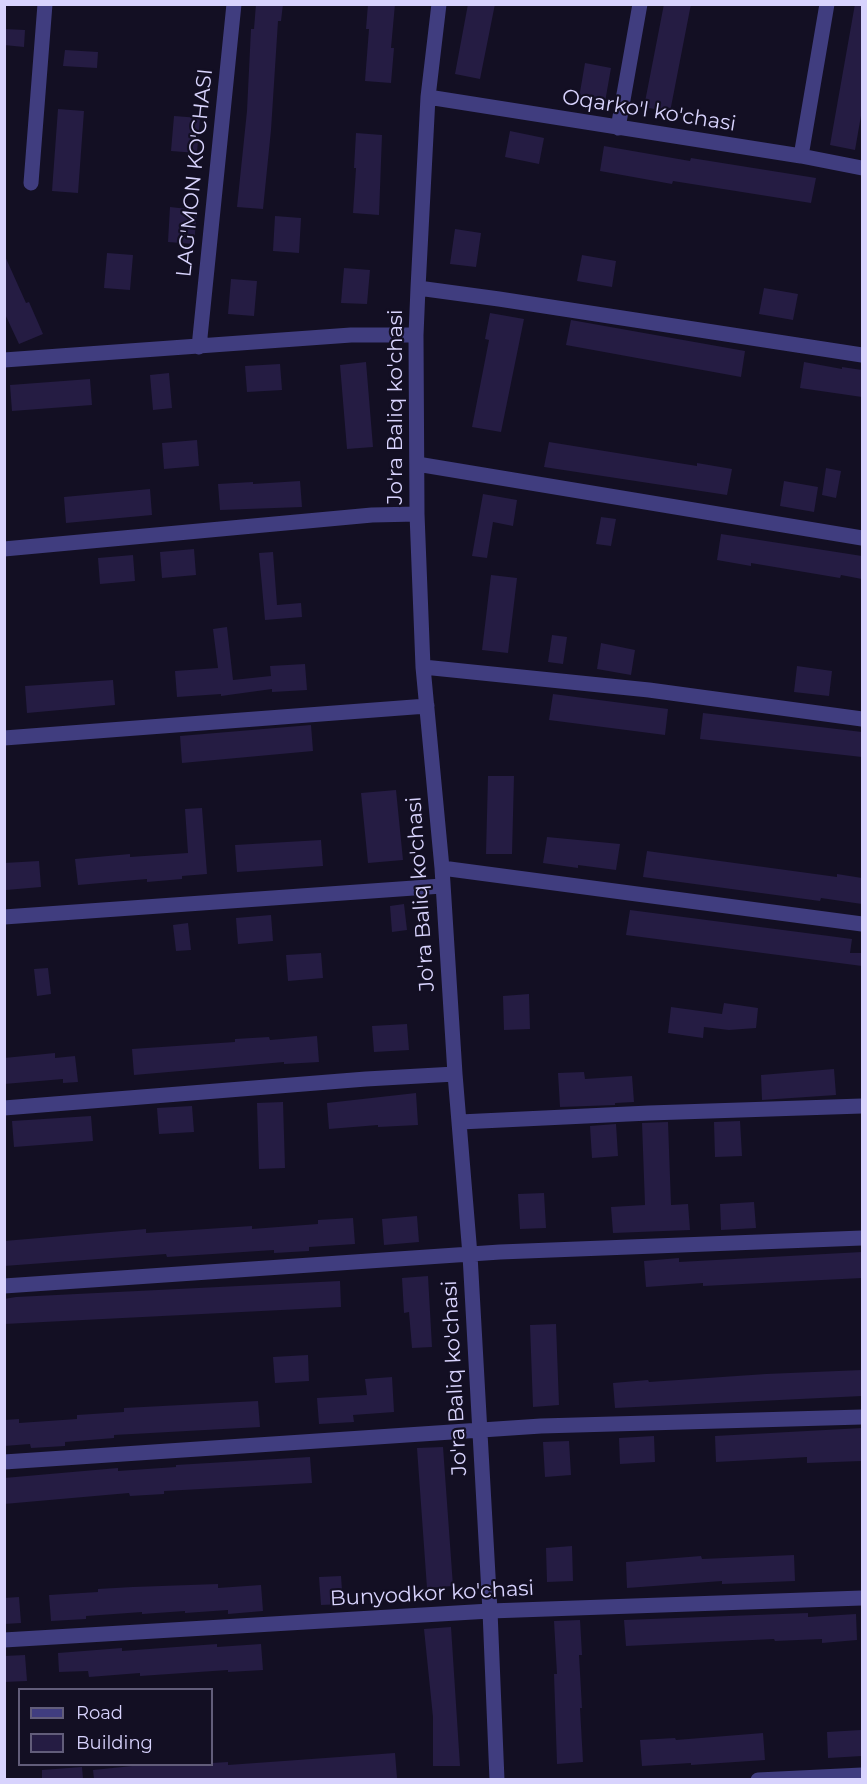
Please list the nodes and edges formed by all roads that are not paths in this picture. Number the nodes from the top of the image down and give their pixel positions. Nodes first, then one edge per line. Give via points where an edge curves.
1 (45, 4) edge
2 (234, 4) edge
3 (439, 4) edge
4 (640, 4) edge
5 (827, 4) edge
6 (428, 98) junction
7 (618, 128) junction
8 (801, 156) junction
9 (862, 168) edge
10 (31, 183) dead end
11 (418, 288) junction
12 (416, 335) junction
13 (199, 347) junction
14 (862, 355) edge
15 (4, 360) edge
16 (417, 464) junction
17 (417, 514) junction
18 (862, 538) edge
19 (4, 549) edge
20 (423, 667) junction
21 (427, 706) junction
22 (862, 719) edge
23 (4, 738) edge
24 (442, 868) junction
25 (442, 886) junction
26 (4, 917) edge
27 (862, 924) edge
28 (455, 1074) junction
29 (862, 1106) edge
30 (4, 1108) edge
31 (460, 1122) junction
32 (862, 1238) edge
33 (470, 1255) junction
34 (4, 1286) edge
35 (862, 1417) edge
36 (479, 1431) junction
37 (4, 1462) edge
38 (862, 1598) edge
39 (490, 1611) junction
40 (4, 1640) edge
41 (862, 1775) edge
42 (498, 1779) edge
43 (758, 1779) edge

1 - 10 street
2 - 13 street, LAG'MON KO'CHASI
3 - 6 street, Jo'ra Baliq ko'chasi
4 - 7 street
5 - 8 street
6 - 7 street, Oqarko'l ko'chasi
6 - 11 street, Jo'ra Baliq ko'chasi
7 - 8 street, Oqarko'l ko'chasi
8 - 9 street, Oqarko'l ko'chasi
11 - 12 street, Jo'ra Baliq ko'chasi
11 - 14 street
12 - 13 street via 351,335
12 - 16 street, Jo'ra Baliq ko'chasi
13 - 15 street
16 - 17 street, Jo'ra Baliq ko'chasi
16 - 18 street
17 - 19 street
17 - 20 street, Jo'ra Baliq ko'chasi
20 - 21 street, Jo'ra Baliq ko'chasi
20 - 22 street via 650,690
21 - 23 street
21 - 24 street, Jo'ra Baliq ko'chasi
24 - 25 street, Jo'ra Baliq ko'chasi
24 - 27 street
25 - 26 street
25 - 28 street, Jo'ra Baliq ko'chasi
28 - 30 street
28 - 31 street, Jo'ra Baliq ko'chasi
29 - 31 street
31 - 33 street, Jo'ra Baliq ko'chasi
32 - 33 street
33 - 34 street
33 - 36 street, Jo'ra Baliq ko'chasi
35 - 36 street
36 - 37 street
36 - 39 street, Jo'ra Baliq ko'chasi
38 - 39 street, Bunyodkor ko'chasi
39 - 40 street, Bunyodkor ko'chasi
39 - 42 street, Jo'ra Baliq ko'chasi
41 - 43 street

